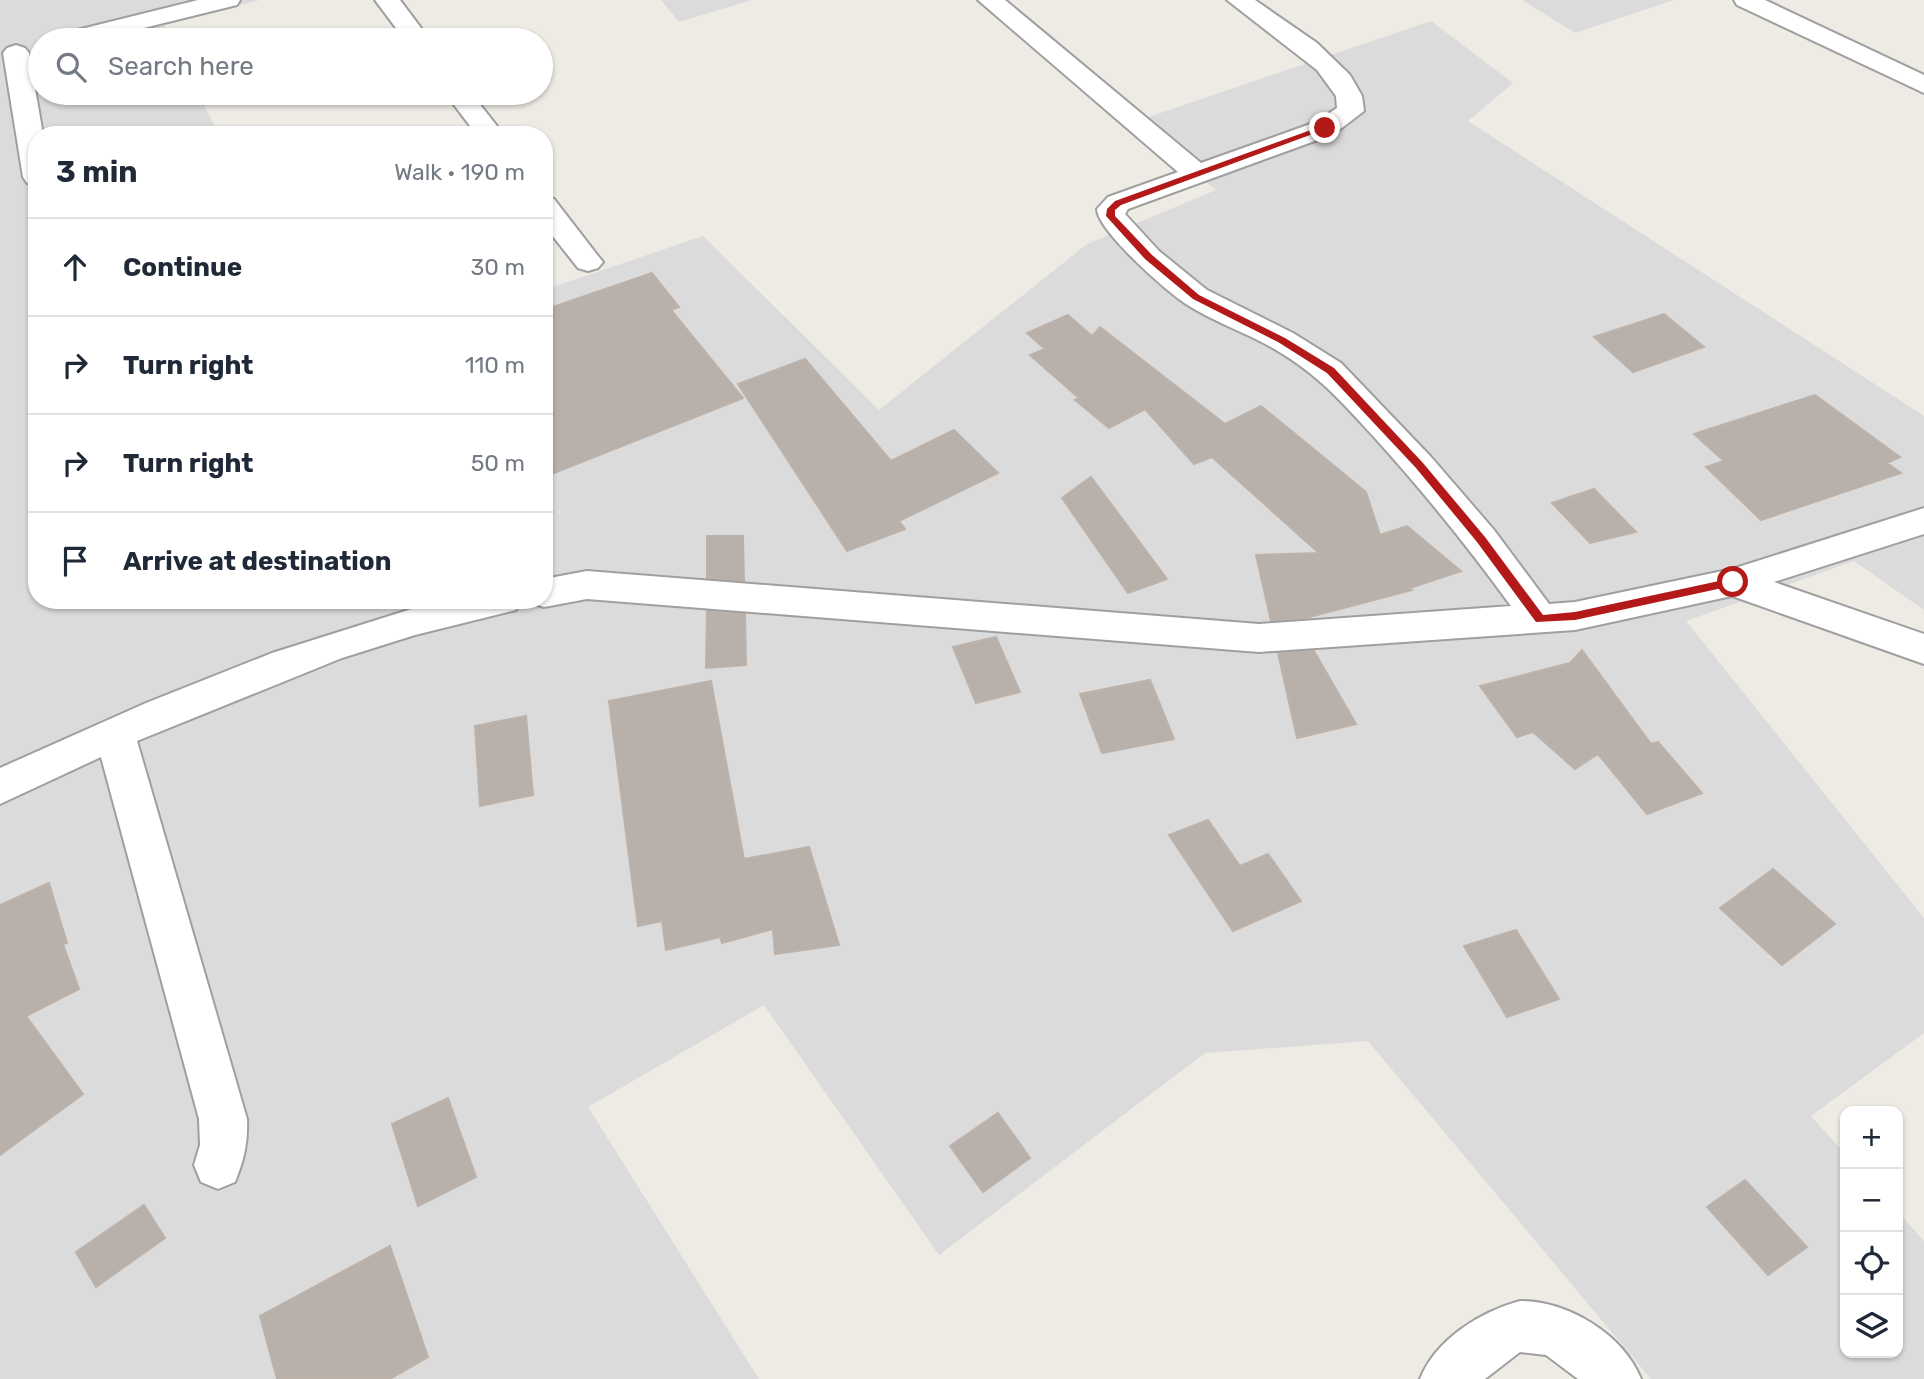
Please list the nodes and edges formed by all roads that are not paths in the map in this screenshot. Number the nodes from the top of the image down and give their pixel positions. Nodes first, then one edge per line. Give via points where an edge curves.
1 (228, 0) edge
2 (387, 0) edge
3 (990, 0) edge
4 (1239, 0) edge
5 (1746, 0) edge
6 (115, 28) edge
7 (409, 28) edge
8 (19, 52) edge
9 (1924, 85) edge
10 (467, 105) edge
11 (30, 126) edge
12 (484, 126) edge
13 (1197, 174) junction
14 (553, 217) edge
15 (588, 262) dead end
16 (1924, 521) edge
17 (1733, 582) junction
18 (553, 591) edge
19 (456, 609) edge
20 (1540, 619) junction
21 (1924, 649) edge
22 (115, 734) junction
23 (0, 787) edge
24 (218, 1165) dead end
25 (1446, 1379) edge
26 (1615, 1379) edge

1 - 6 street
2 - 7 street
3 - 13 street
4 - 13 street via 1327,64 1342,80 1352,111 1325,128
5 - 9 street
8 - 11 street
10 - 12 street
13 - 20 street via 1118,203 1111,216 1196,297 1330,370 1419,465
14 - 15 street
16 - 17 street
17 - 20 street via 1575,616
17 - 21 street
18 - 20 street via 587,585 1259,638
19 - 22 street via 258,673
22 - 23 street
22 - 24 street via 223,1119 224,1146
25 - 26 street via 1503,1331 1521,1326 1553,1330 1593,1355

